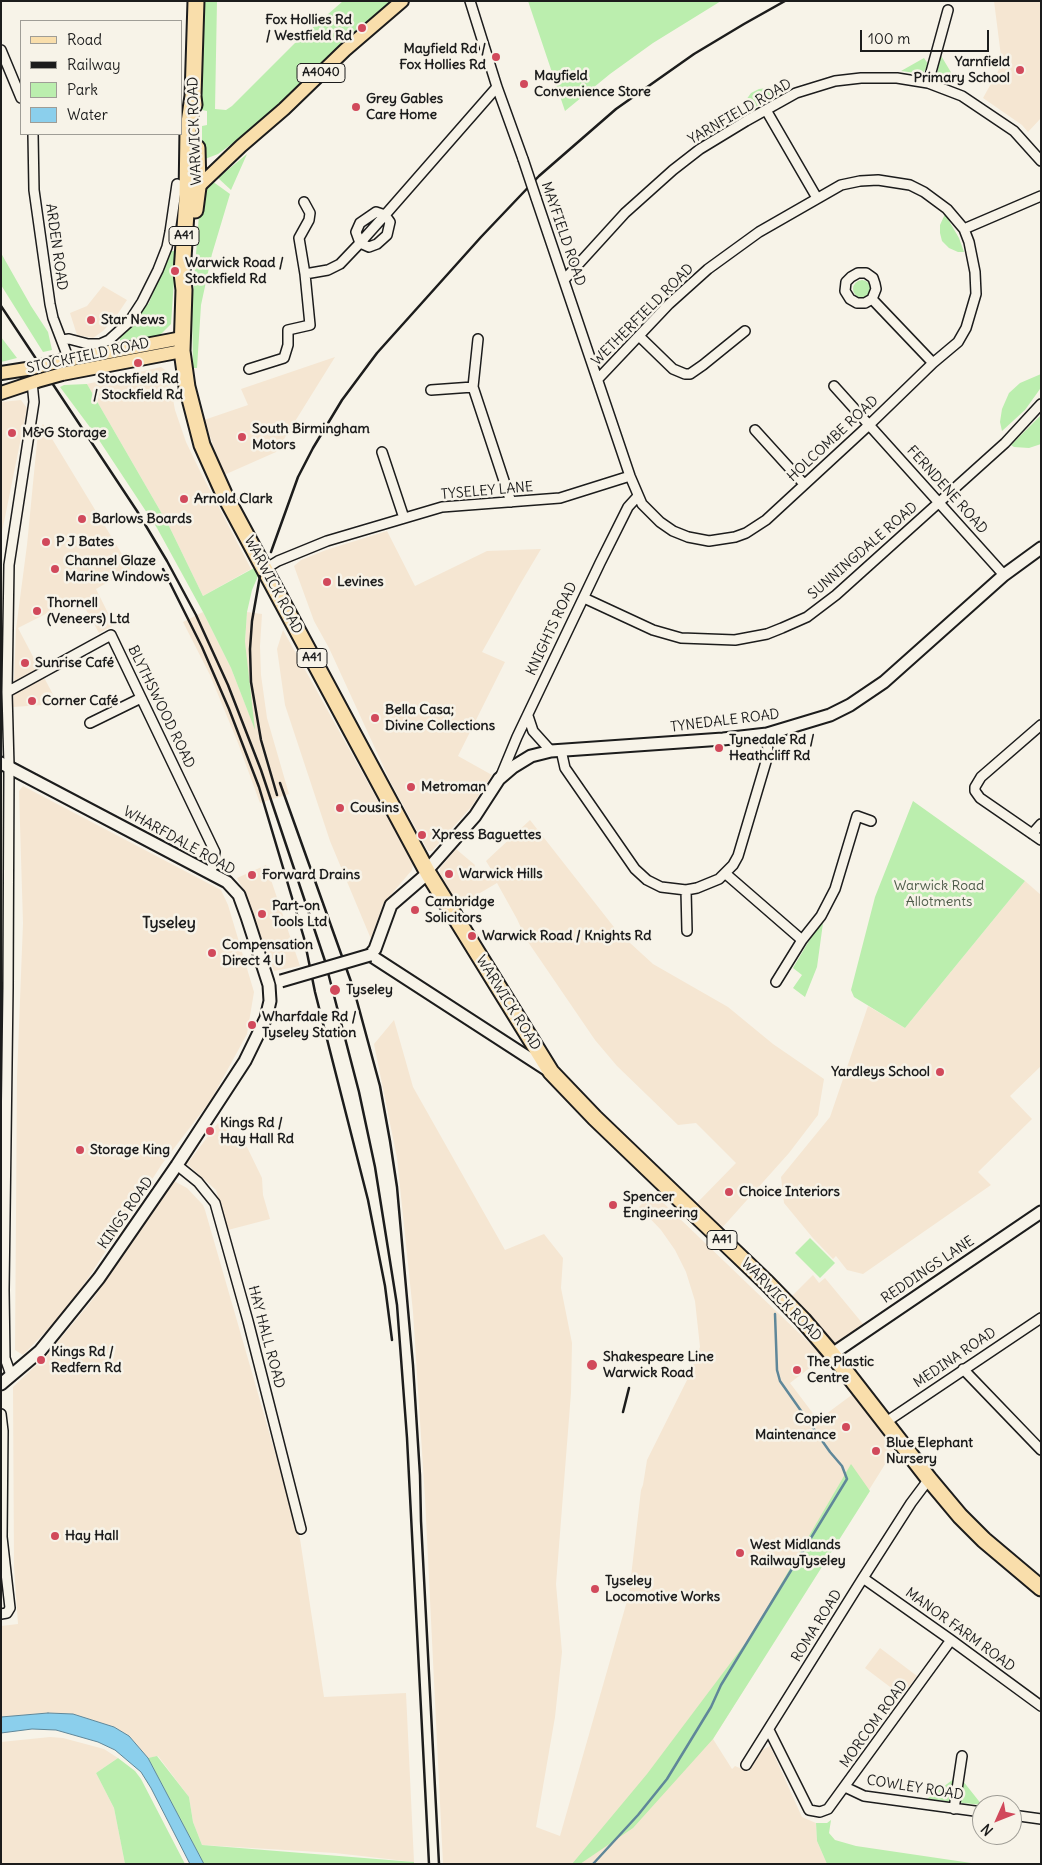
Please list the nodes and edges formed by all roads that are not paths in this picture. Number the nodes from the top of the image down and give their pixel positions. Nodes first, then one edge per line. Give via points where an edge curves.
1 (196, 1) edge
2 (402, 1) edge
3 (470, 1) edge
4 (948, 10) dead end
5 (1, 50) edge
6 (928, 83) junction
7 (497, 87) junction
8 (20, 96) edge
9 (766, 110) junction
10 (34, 135) edge
11 (1041, 161) edge
12 (190, 181) junction
13 (1041, 196) edge
14 (817, 198) junction
15 (304, 202) dead end
16 (385, 215) junction
17 (964, 229) junction
18 (360, 243) junction
19 (183, 246) junction
20 (167, 247) junction
21 (305, 274) junction
22 (564, 280) junction
23 (184, 290) junction
24 (872, 299) dead end
25 (745, 332) dead end
26 (639, 336) junction
27 (478, 339) dead end
28 (62, 340) junction
29 (182, 345) junction
30 (933, 363) junction
31 (65, 367) junction
32 (30, 369) junction
33 (249, 369) dead end
34 (1, 373) edge
35 (598, 379) junction
36 (35, 381) junction
37 (834, 386) dead end
38 (473, 387) junction
39 (431, 390) dead end
40 (1, 393) edge
41 (1041, 404) edge
42 (869, 425) junction
43 (755, 430) dead end
44 (382, 452) dead end
45 (630, 476) junction
46 (804, 484) junction
47 (638, 496) junction
48 (511, 502) junction
49 (939, 502) junction
50 (404, 518) junction
51 (1041, 548) edge
52 (264, 569) junction
53 (1004, 575) junction
54 (584, 598) junction
55 (7, 692) junction
56 (141, 698) junction
57 (528, 716) junction
58 (90, 722) dead end
59 (1041, 725) edge
60 (767, 734) junction
61 (556, 751) junction
62 (5, 764) edge
63 (500, 779) junction
64 (871, 821) dead end
65 (1041, 824) edge
66 (1032, 834) junction
67 (1041, 840) edge
68 (211, 873) junction
69 (428, 873) junction
70 (726, 874) junction
71 (686, 890) junction
72 (687, 932) dead end
73 (5, 939) edge
74 (802, 940) junction
75 (370, 955) junction
76 (776, 982) dead end
77 (269, 985) junction
78 (500, 1039) junction
79 (530, 1039) junction
80 (551, 1072) junction
81 (177, 1166) junction
82 (1041, 1212) edge
83 (1041, 1318) edge
84 (832, 1354) junction
85 (963, 1369) junction
86 (11, 1375) junction
87 (1, 1384) edge
88 (1, 1414) edge
89 (886, 1422) junction
90 (1041, 1450) edge
91 (929, 1479) junction
92 (301, 1530) dead end
93 (863, 1578) junction
94 (1041, 1588) edge
95 (1, 1614) edge
96 (951, 1640) junction
97 (1041, 1706) edge
98 (768, 1730) junction
99 (962, 1756) dead end
100 (746, 1765) dead end
101 (845, 1787) junction
102 (954, 1809) junction
103 (972, 1811) edge
104 (1022, 1816) edge
105 (1041, 1819) edge

1 - 12 highway, WARWICK ROAD / A41 via 188,129
2 - 12 main road, A4040 via 241,146
3 - 7 street, MAYFIELD ROAD
4 - 6 street
5 - 8 street
6 - 9 street, YARNFIELD ROAD via 889,78 835,81 796,93
6 - 11 street, YARNFIELD ROAD via 976,103 1014,131
7 - 16 street
7 - 22 street, MAYFIELD ROAD, bridge
9 - 14 street
9 - 22 street, YARNFIELD ROAD via 700,149 673,170 626,213
10 - 28 street, ARDEN ROAD via 36,209 50,304
12 - 19 highway, WARWICK ROAD / A41
12 - 20 street, WARWICK ROAD
12 - 23 highway, WARWICK ROAD / A41 via 188,272
13 - 17 street
14 - 17 street, WETHERFIELD ROAD via 841,185 860,181 893,181 910,185 931,196
14 - 26 street, WETHERFIELD ROAD via 759,232 708,269
15 - 21 street via 310,213 309,220 298,238
16 - 18 street
16 - 18 street via 376,212 360,223 356,232
16 - 18 street via 390,222 387,235 369,247
17 - 30 street, HOLCOMBE ROAD via 976,272 974,300 958,342
18 - 21 street via 340,264
19 - 20 street
19 - 23 highway, WARWICK ROAD / A41
20 - 28 street, WARWICK ROAD via 142,302 129,322 100,344
21 - 33 street via 310,325 288,330 284,358
22 - 35 street, MAYFIELD ROAD
23 - 29 highway, WARWICK ROAD / A41
24 - 30 street
25 - 26 street via 690,374 673,369
26 - 35 street, WETHERFIELD ROAD
27 - 38 street
28 - 31 street, ARDEN ROAD
29 - 31 main road, STOCKFIELD ROAD
29 - 52 highway, WARWICK ROAD / A41 via 186,387 202,445
30 - 42 street, HOLCOMBE ROAD
31 - 32 main road, STOCKFIELD ROAD, bridge
31 - 36 main road, STOCKFIELD ROAD, bridge
32 - 34 main road, STOCKFIELD ROAD
32 - 36 main road
35 - 45 street, MAYFIELD ROAD
36 - 40 main road, STOCKFIELD ROAD
36 - 55 street via 9,565
37 - 42 street, FERNDENE ROAD
38 - 39 street
38 - 48 street
41 - 49 street, SUNNINGDALE ROAD via 1005,443
42 - 46 street, HOLCOMBE ROAD
42 - 49 street, FERNDENE ROAD
43 - 46 street
44 - 50 street
45 - 47 street, HOLCOMBE ROAD
45 - 48 street, TYSELEY LANE via 560,498
46 - 47 street, HOLCOMBE ROAD via 755,528 728,539 700,540 673,531 647,510
47 - 54 street, KNIGHTS ROAD via 622,518
48 - 50 street, TYSELEY LANE via 442,507
49 - 53 street, FERNDENE ROAD
49 - 54 street, SUNNINGDALE ROAD via 824,605 766,634 735,640 680,638 653,630
50 - 52 street, TYSELEY LANE via 294,554
51 - 53 street, TYNEDALE ROAD
52 - 69 highway, WARWICK ROAD / A41
53 - 60 street, TYNEDALE ROAD via 884,682 850,705 830,715
54 - 57 street, KNIGHTS ROAD
55 - 56 street, BLYTHSWOOD ROAD via 111,635
55 - 62 street
56 - 58 street
56 - 68 street, BLYTHSWOOD ROAD via 215,852
57 - 61 street via 533,732
57 - 63 street, KNIGHTS ROAD
59 - 66 street via 981,777 975,786 980,798
60 - 61 street, TYNEDALE ROAD
60 - 70 street via 768,755 763,776 738,856
61 - 63 street, KNIGHTS ROAD via 531,756
61 - 71 street via 635,869 661,887
62 - 68 street, WHARFDALE ROAD
62 - 73 street
63 - 69 street, KNIGHTS ROAD via 475,816
64 - 74 street via 857,816 835,889 821,916
65 - 66 street
66 - 67 street
68 - 77 street, WHARFDALE ROAD via 227,882 239,895
69 - 75 street, KNIGHTS ROAD via 391,906
69 - 79 highway, WARWICK ROAD / A41
70 - 71 street
70 - 74 street
71 - 72 street
73 - 86 street via 4,1290 5,1358
74 - 76 street
75 - 77 street, bridge
75 - 78 street
77 - 81 street, KINGS ROAD via 270,1001 257,1038
78 - 79 street via 519,1044
78 - 80 street
79 - 80 highway, WARWICK ROAD / A41
80 - 84 highway, WARWICK ROAD / A41 via 767,1283
81 - 86 street, KINGS ROAD via 71,1315 40,1351
81 - 92 street, HAY HALL ROAD via 198,1182 215,1203
82 - 84 street, REDDINGS LANE
83 - 85 street, MEDINA ROAD
84 - 89 highway, WARWICK ROAD / A41
85 - 89 street, MEDINA ROAD
85 - 90 street
86 - 87 street, KINGS ROAD
88 - 95 street via 2,1537 10,1608
89 - 91 highway, WARWICK ROAD / A41
91 - 93 street, ROMA ROAD
91 - 94 highway, WARWICK ROAD / A41 via 984,1540
93 - 96 street, MANOR FARM ROAD
93 - 98 street, ROMA ROAD
96 - 97 street, MANOR FARM ROAD
96 - 101 street, MORCOM ROAD
98 - 100 street, ROMA ROAD
98 - 101 street, MORCOM ROAD via 809,1810 820,1812 828,1809
99 - 102 street
101 - 102 street, COWLEY ROAD via 864,1796
102 - 103 street, COWLEY ROAD
104 - 105 street

